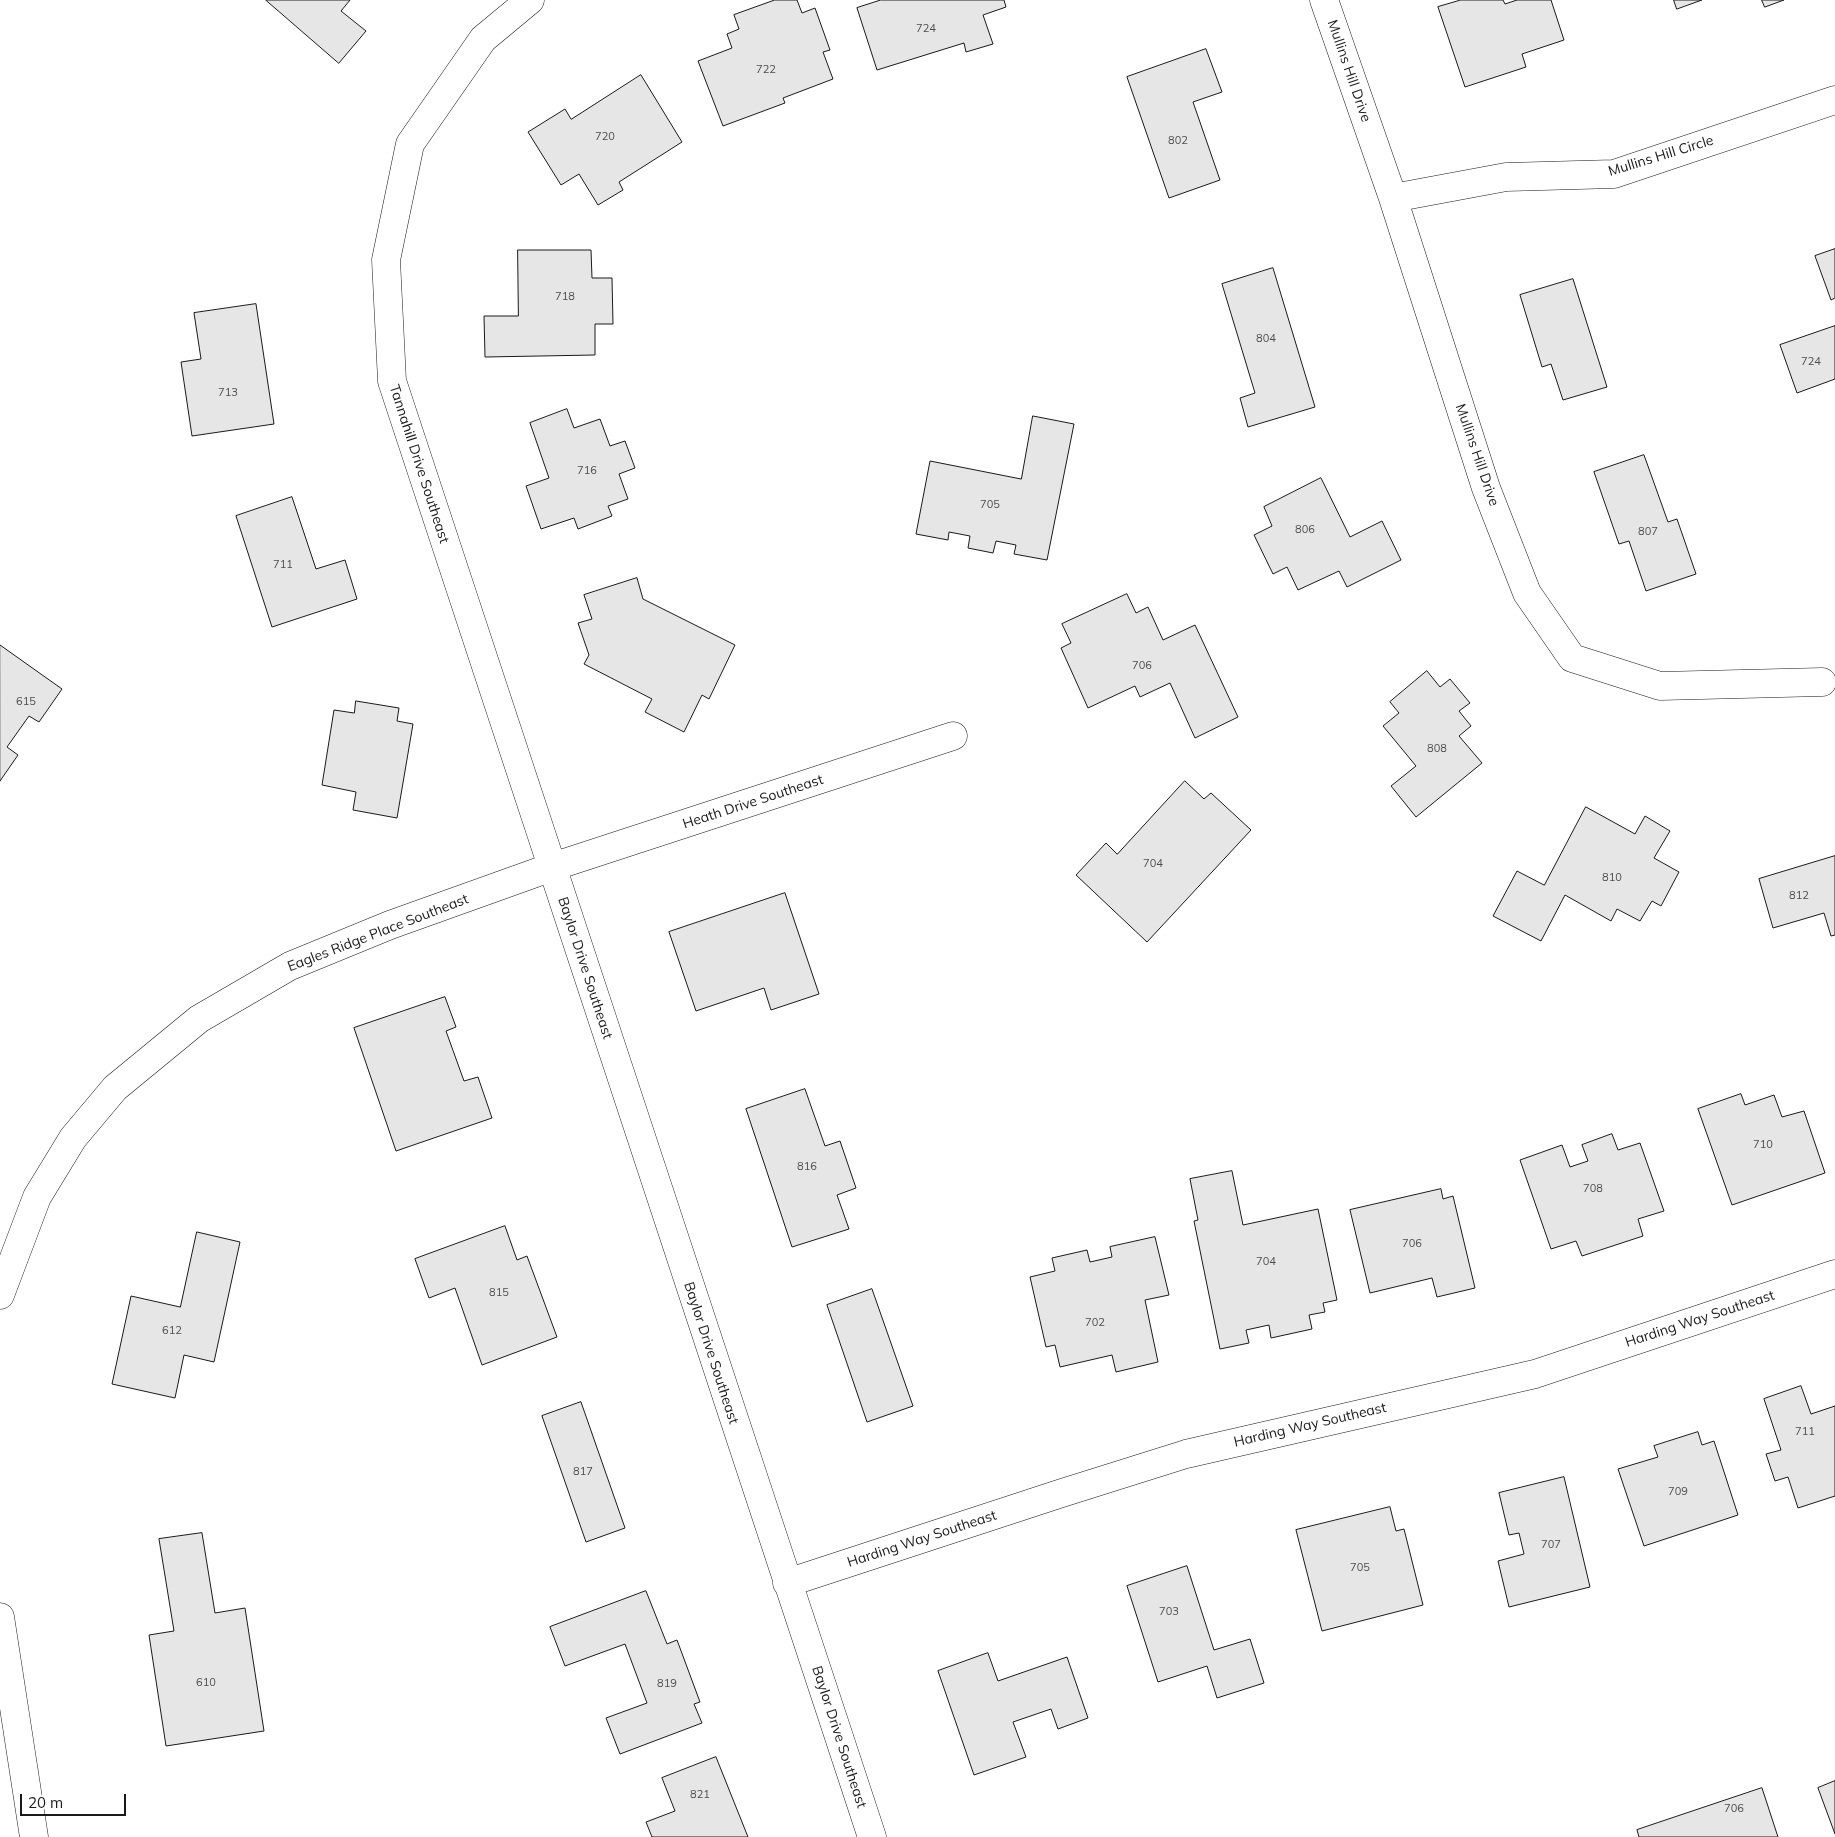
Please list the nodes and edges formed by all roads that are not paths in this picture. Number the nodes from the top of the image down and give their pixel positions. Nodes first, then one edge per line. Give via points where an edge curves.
1 (530, 0) edge
2 (1324, 0) edge
3 (1835, 100) edge
4 (1394, 198) junction
5 (1822, 682) dead end
6 (953, 736) dead end
7 (552, 867) junction
8 (1835, 1274) edge
9 (0, 1295) edge
10 (787, 1583) junction
11 (0, 1617) edge
12 (34, 1837) edge
13 (872, 1837) edge

1 - 7 street, Tannahill Drive Southeast via 484,39 410,144 386,260 392,381
2 - 4 street, Mullins Hill Drive
3 - 4 street, Mullins Hill Circle via 1614,174 1506,177
4 - 5 street, Mullins Hill Drive via 1486,488 1527,593 1572,658 1660,686
6 - 7 street, Heath Drive Southeast
7 - 9 street, Eagles Ridge Place Southeast via 390,925 290,966 199,1019 115,1088 73,1138 37,1197
7 - 10 street, Baylor Drive Southeast
8 - 10 street, Harding Way Southeast via 1535,1374 1186,1454
10 - 13 street, Baylor Drive Southeast
11 - 12 street

